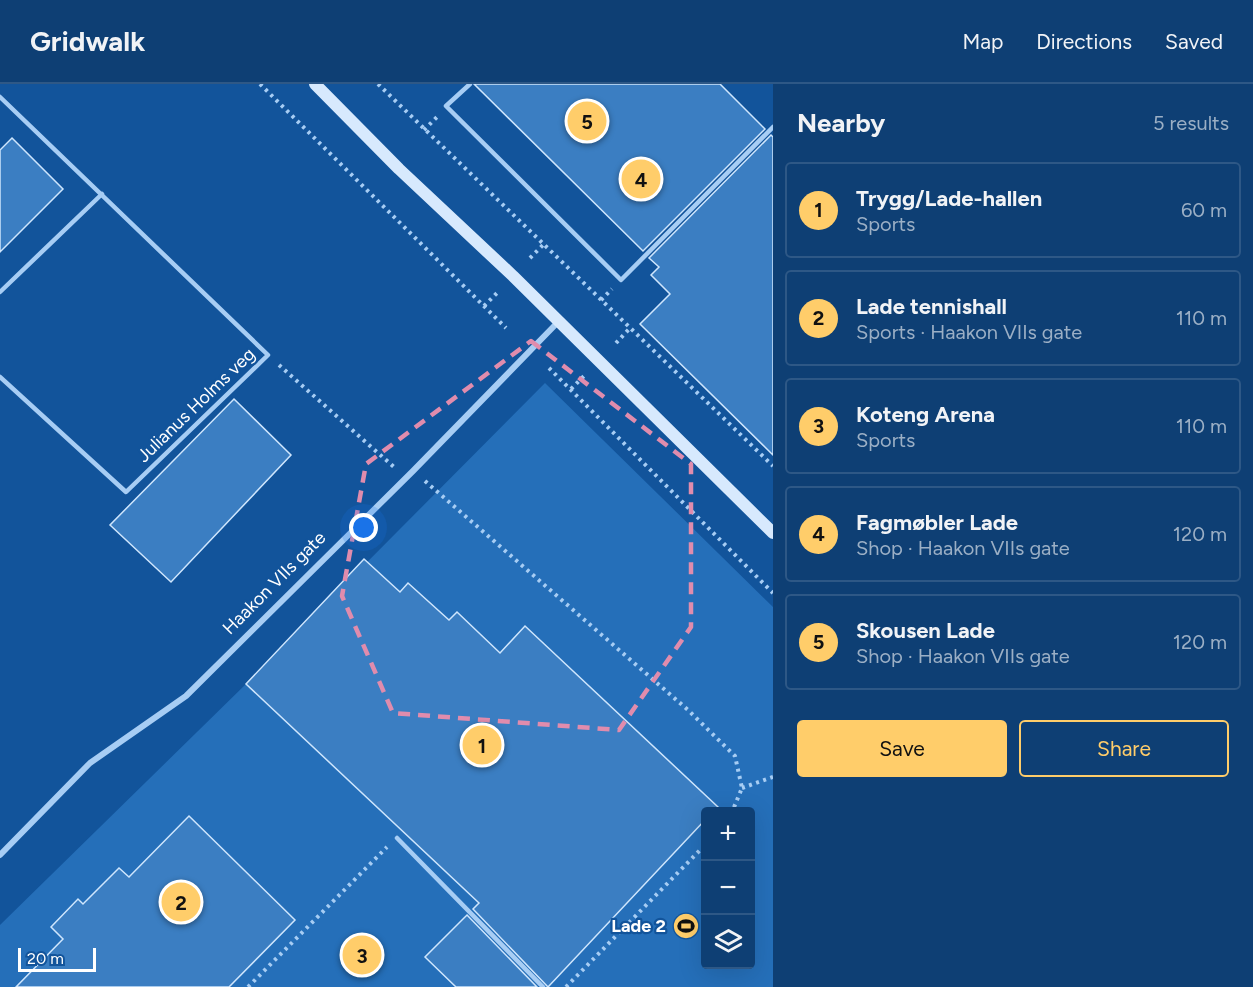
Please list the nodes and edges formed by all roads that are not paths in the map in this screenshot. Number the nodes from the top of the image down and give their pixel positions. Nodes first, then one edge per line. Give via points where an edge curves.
1 (315, 84) edge
2 (470, 84) edge
3 (0, 97) edge
4 (773, 127) edge
5 (102, 194) junction
6 (0, 292) edge
7 (559, 321) junction
8 (0, 377) edge
9 (773, 533) edge
10 (397, 838) road end
11 (0, 855) edge
12 (543, 987) edge

1 - 7 main road
2 - 4 lane via 446,106 621,280
3 - 5 lane, Julianus Holms veg
5 - 6 lane
5 - 8 lane, Julianus Holms veg via 268,355 126,492
7 - 9 main road
7 - 11 street, Haakon VIIs gate via 186,696 90,763
10 - 12 lane

